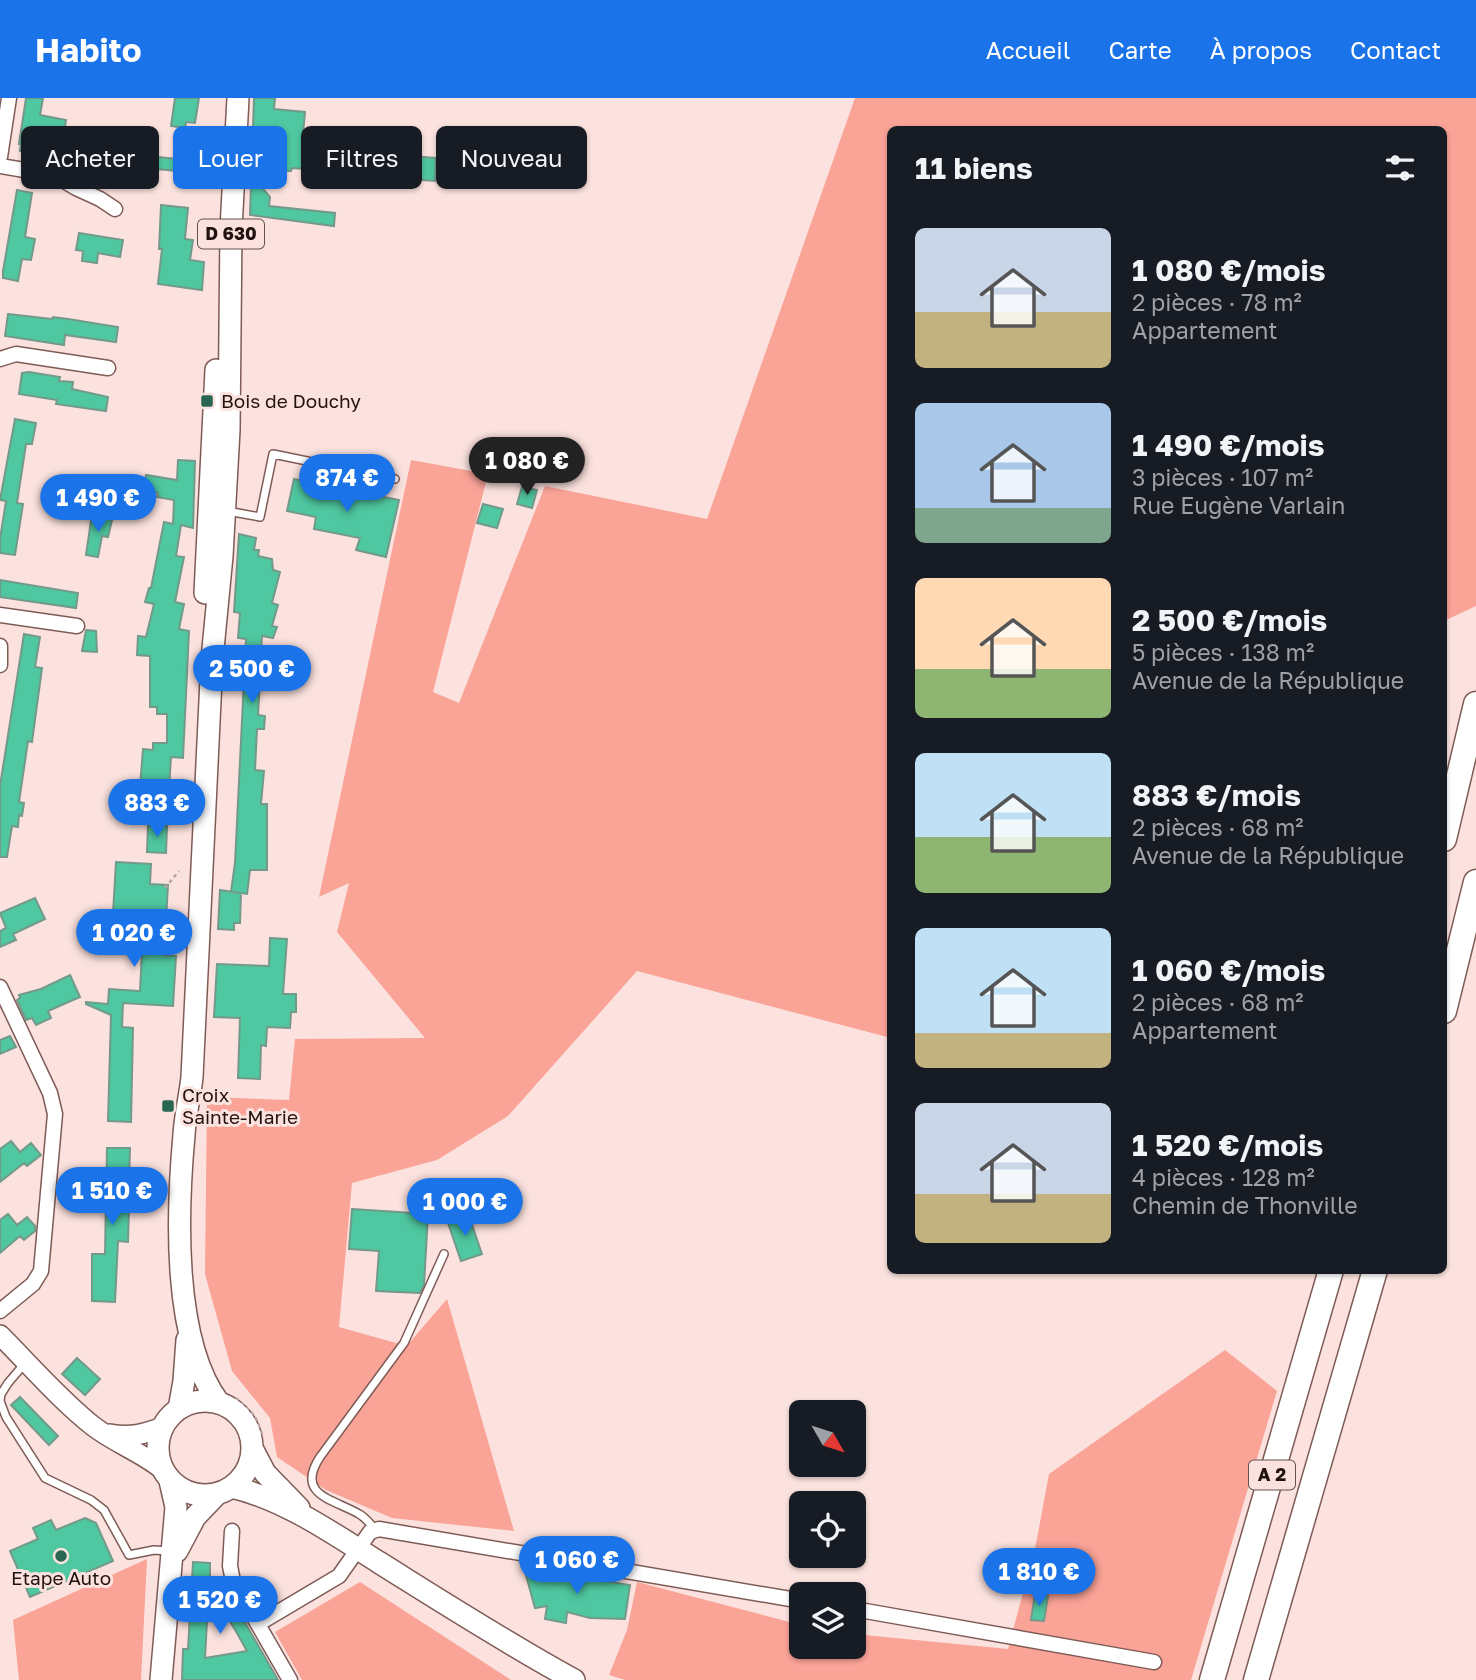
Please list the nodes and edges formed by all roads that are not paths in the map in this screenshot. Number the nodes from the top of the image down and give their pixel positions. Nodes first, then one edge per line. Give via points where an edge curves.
1 (9, 98) edge
2 (228, 98) edge
3 (238, 98) edge
4 (0, 157) edge
5 (0, 166) edge
6 (115, 209) dead end
7 (0, 359) edge
8 (108, 368) dead end
9 (395, 479) dead end
10 (217, 511) junction
11 (0, 615) edge
12 (77, 626) dead end
13 (0, 646) edge
14 (0, 665) edge
15 (1476, 704) edge
16 (1447, 826) edge
17 (1476, 882) edge
18 (0, 987) edge
19 (1447, 999) edge
20 (444, 1254) dead end
21 (1330, 1274) edge
22 (1374, 1274) edge
23 (0, 1311) edge
24 (187, 1320) junction
25 (0, 1335) edge
26 (27, 1362) junction
27 (0, 1394) edge
28 (225, 1399) junction
29 (179, 1409) junction
30 (163, 1427) junction
31 (102, 1432) junction
32 (258, 1444) junction
33 (166, 1475) junction
34 (225, 1491) junction
35 (310, 1519) junction
36 (375, 1530) junction
37 (232, 1531) dead end
38 (358, 1549) junction
39 (170, 1560) junction
40 (789, 1599) edge
41 (866, 1611) edge
42 (258, 1624) junction
43 (1154, 1662) dead end
44 (163, 1675) edge
45 (290, 1680) edge
46 (574, 1680) edge
47 (1212, 1680) edge
48 (1256, 1680) edge

1 - 4 street
2 - 10 main road, D 630
3 - 10 main road, D 630 via 229,413
5 - 6 street via 54,175
7 - 8 street via 16,354
9 - 10 lane via 272,454 260,517
10 - 24 main road, D 630 via 212,659 191,813 192,1077 184,1133 180,1248
11 - 12 street
13 - 14 street
15 - 16 highway
17 - 19 highway
18 - 23 street via 50,1093 55,1114 41,1271 33,1284
20 - 36 lane via 408,1336 311,1475 319,1494 361,1515
21 - 47 highway, A 2
22 - 48 highway, A 2
24 - 28 main road, D 630 via 204,1379
24 - 29 main road, D 630
25 - 26 main road
26 - 27 lane
26 - 31 main road
27 - 39 lane via 6,1417 45,1478 104,1510 129,1555 154,1550
28 - 29 main road
28 - 32 main road
29 - 30 main road
30 - 31 main road via 132,1436
30 - 33 main road via 158,1445
31 - 33 main road
32 - 34 main road via 247,1470
32 - 35 main road via 261,1467
33 - 34 main road via 194,1495
33 - 39 main road via 176,1507
34 - 35 main road via 260,1495
34 - 39 main road via 195,1517
35 - 38 main road
36 - 38 street
36 - 40 street
37 - 42 street via 231,1574
38 - 42 street via 333,1580
38 - 46 main road
39 - 44 main road
41 - 43 street
42 - 45 street

